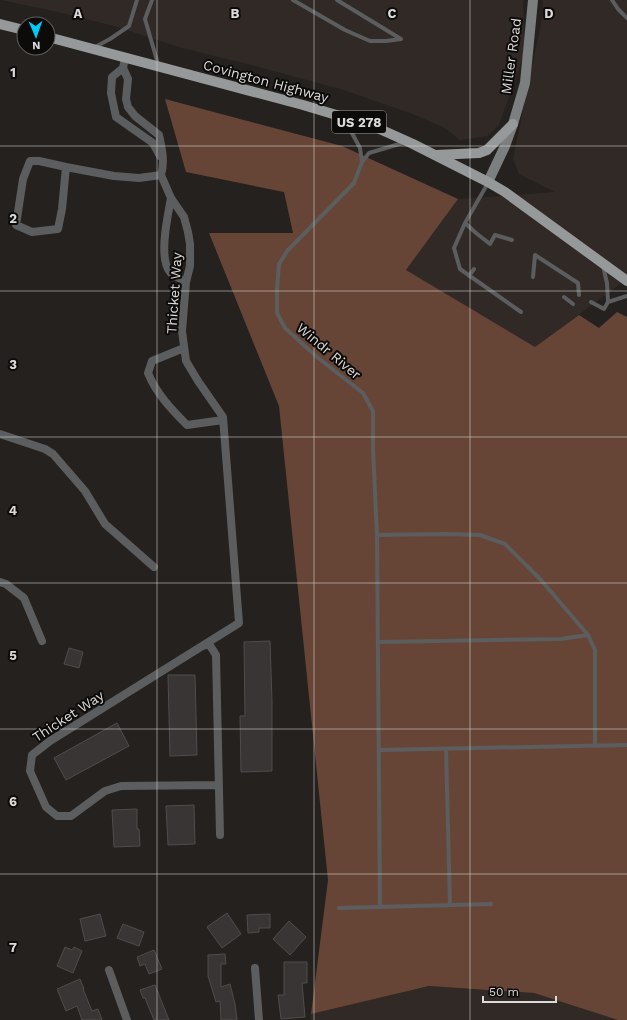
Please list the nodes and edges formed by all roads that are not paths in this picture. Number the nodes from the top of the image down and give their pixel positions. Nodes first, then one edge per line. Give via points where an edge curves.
1 (137, 0) edge
2 (152, 0) edge
3 (293, 0) edge
4 (337, 0) edge
5 (533, 0) edge
6 (612, 0) edge
7 (627, 18) edge
8 (0, 24) edge
9 (16, 28) edge
10 (56, 39) edge
11 (92, 49) junction
12 (125, 58) junction
13 (158, 67) junction
14 (123, 68) junction
15 (344, 117) junction
16 (513, 124) junction
17 (408, 142) junction
18 (435, 155) junction
19 (164, 162) junction
20 (362, 162) junction
21 (66, 166) junction
22 (160, 175) junction
23 (488, 182) junction
24 (171, 198) junction
25 (465, 223) junction
26 (512, 240) dead end
27 (602, 263) junction
28 (474, 269) dead end
29 (469, 276) junction
30 (533, 277) dead end
31 (627, 281) edge
32 (186, 282) junction
33 (579, 295) dead end
34 (627, 296) edge
35 (564, 298) dead end
36 (590, 302) dead end
37 (608, 302) junction
38 (572, 304) dead end
39 (521, 312) dead end
40 (184, 348) junction
41 (223, 420) junction
42 (0, 434) edge
43 (377, 536) junction
44 (154, 567) dead end
45 (0, 582) edge
46 (588, 635) junction
47 (42, 641) dead end
48 (378, 642) junction
49 (200, 647) junction
50 (627, 745) edge
51 (595, 746) junction
52 (446, 749) junction
53 (380, 750) junction
54 (219, 785) junction
55 (220, 836) dead end
56 (491, 904) dead end
57 (450, 905) junction
58 (380, 907) junction
59 (339, 908) dead end
60 (255, 968) dead end
61 (109, 970) dead end
62 (127, 1020) edge
63 (259, 1020) edge

1 - 11 lane via 129,26
2 - 13 lane via 146,19
3 - 4 lane via 345,30 370,41 401,39
5 - 16 street, Miller Road via 525,83
6 - 7 lane
8 - 9 main road
10 - 11 main road, Covington Highway / US 278
11 - 12 main road, Covington Highway / US 278
12 - 13 main road, Covington Highway / US 278
12 - 14 street
13 - 15 main road, Covington Highway / US 278
14 - 19 street via 128,79 128,107 159,135
14 - 19 street via 112,78 111,93 116,117 153,143
15 - 17 main road, Covington Highway / US 278 via 373,126
15 - 20 lane via 360,148
16 - 18 main road via 487,150 479,153
16 - 23 street, Miller Road
17 - 18 main road, Covington Highway / US 278
17 - 20 lane via 369,153
18 - 23 main road, Covington Highway / US 278
19 - 22 street
20 - 43 lane, Windr River via 354,183 288,250 279,264 277,289 278,313 285,328 363,393 373,411
21 - 21 street via 30,161 23,179 16,225 32,232 58,229
21 - 22 street via 114,176 139,178
22 - 24 street, Thicket Way
23 - 25 lane
23 - 27 main road, Covington Highway / US 278
24 - 32 street, Thicket Way via 184,217 188,232 190,266
24 - 32 street via 164,244 166,263 170,273
25 - 26 lane via 490,244 496,235
25 - 29 lane via 454,248 460,269
27 - 31 main road, Covington Highway / US 278
27 - 37 lane
28 - 29 lane
29 - 39 lane
30 - 33 lane via 535,255 578,283
32 - 40 street, Thicket Way via 182,331
34 - 37 lane
35 - 38 lane
36 - 37 lane via 604,309
40 - 41 street, Thicket Way via 186,361
40 - 41 street, Thicket Way via 152,361 148,372 152,384 187,425
41 - 49 street, Thicket Way via 238,623
42 - 44 street via 53,454 85,491 105,524
43 - 46 lane via 480,535 505,544 541,580
43 - 48 lane, Windr River
45 - 47 street via 24,598
46 - 48 lane via 561,639
46 - 51 lane via 596,650
48 - 53 lane, Windr River
49 - 54 street via 210,644 216,655
49 - 54 street, Thicket Way via 50,741 32,755 30,771 46,807 57,816 71,816 105,791 121,786
50 - 51 lane
51 - 52 lane
52 - 53 lane
52 - 57 lane
53 - 58 lane, Windr River
54 - 55 street
56 - 57 lane
57 - 58 lane
58 - 59 lane
60 - 63 street
61 - 62 street

